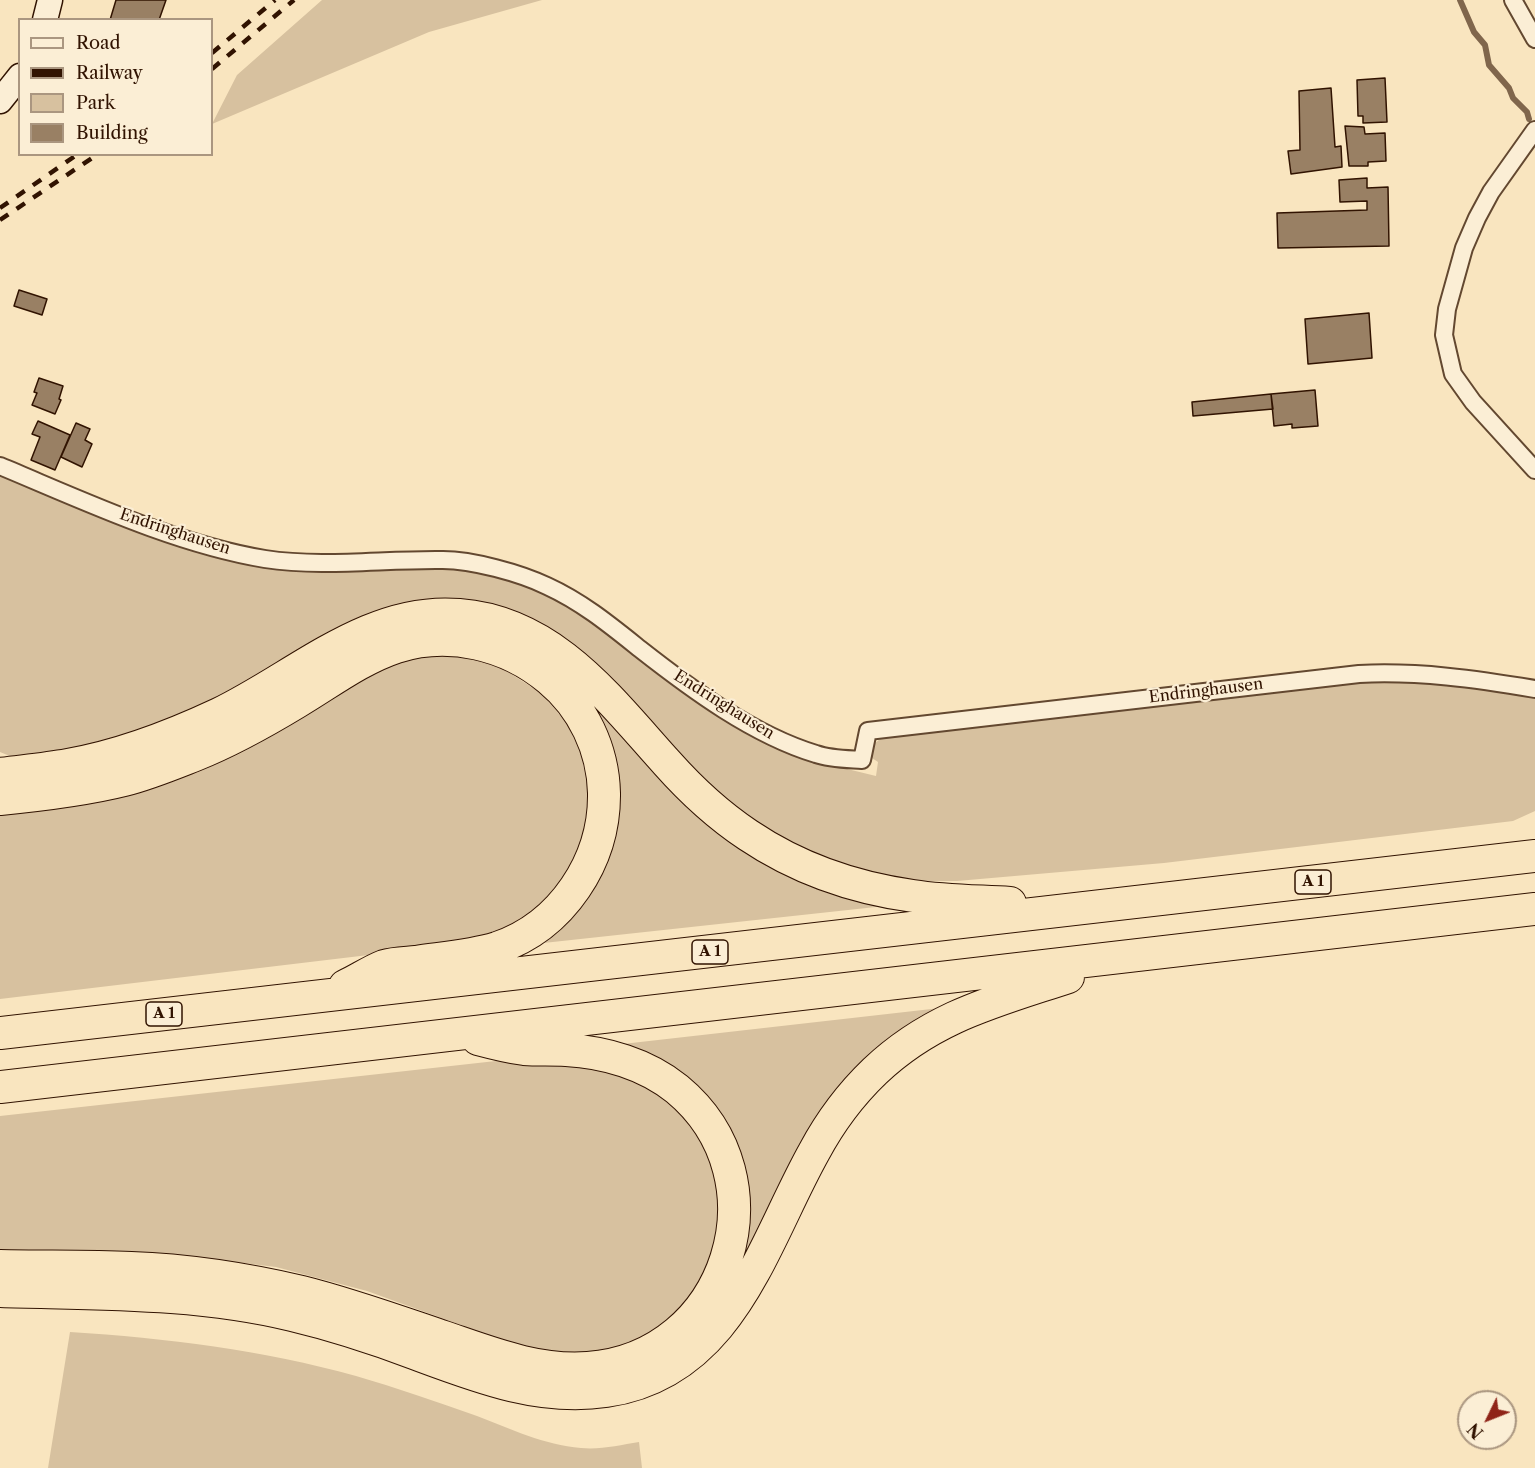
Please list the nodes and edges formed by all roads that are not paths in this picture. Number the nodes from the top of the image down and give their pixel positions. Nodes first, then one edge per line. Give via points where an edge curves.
1 (50, 0) edge
2 (1513, 0) edge
3 (46, 18) edge
4 (1535, 39) edge
5 (18, 78) edge
6 (0, 101) edge
7 (1535, 130) edge
8 (0, 466) edge
9 (1535, 471) edge
10 (1535, 688) edge
11 (0, 774) edge
12 (0, 799) edge
13 (1535, 855) edge
14 (1092, 908) junction
15 (1535, 909) edge
16 (1127, 957) junction
17 (327, 995) junction
18 (0, 1033) edge
19 (450, 1034) junction
20 (0, 1087) edge
21 (0, 1266) edge
22 (0, 1292) edge

1 - 3 street
2 - 4 street
5 - 6 street
7 - 9 street via 1491,192 1470,234 1447,309 1444,335 1453,374
8 - 10 street, Endringhausen via 177,537 222,550 310,564 445,560 521,576 582,604 729,712 818,755 862,760 868,731 1359,674 1406,672
11 - 14 highway via 77,763 147,743 221,713 375,628 416,617 460,615 510,626 564,657 604,693 705,802 748,835 803,865 867,888 915,897
12 - 17 highway via 124,780 197,754 247,730 364,661 405,645 440,640 475,642 522,659 564,692 584,720 597,749 603,776 603,813 598,842 586,871 558,908 518,939 487,951 385,966
13 - 14 highway, A 1
14 - 17 highway, A 1
15 - 16 highway
16 - 19 highway
16 - 22 highway via 962,1013 917,1038 876,1071 844,1106 816,1147 763,1258 730,1312 688,1356 627,1387 578,1394 524,1389 341,1328 245,1306 124,1294
17 - 18 highway, A 1
19 - 20 highway
19 - 21 highway via 522,1048 592,1052 616,1058 666,1081 706,1121 721,1147 732,1184 731,1246 721,1276 706,1302 658,1347 614,1365 556,1368 502,1357 359,1308 266,1284 134,1268

